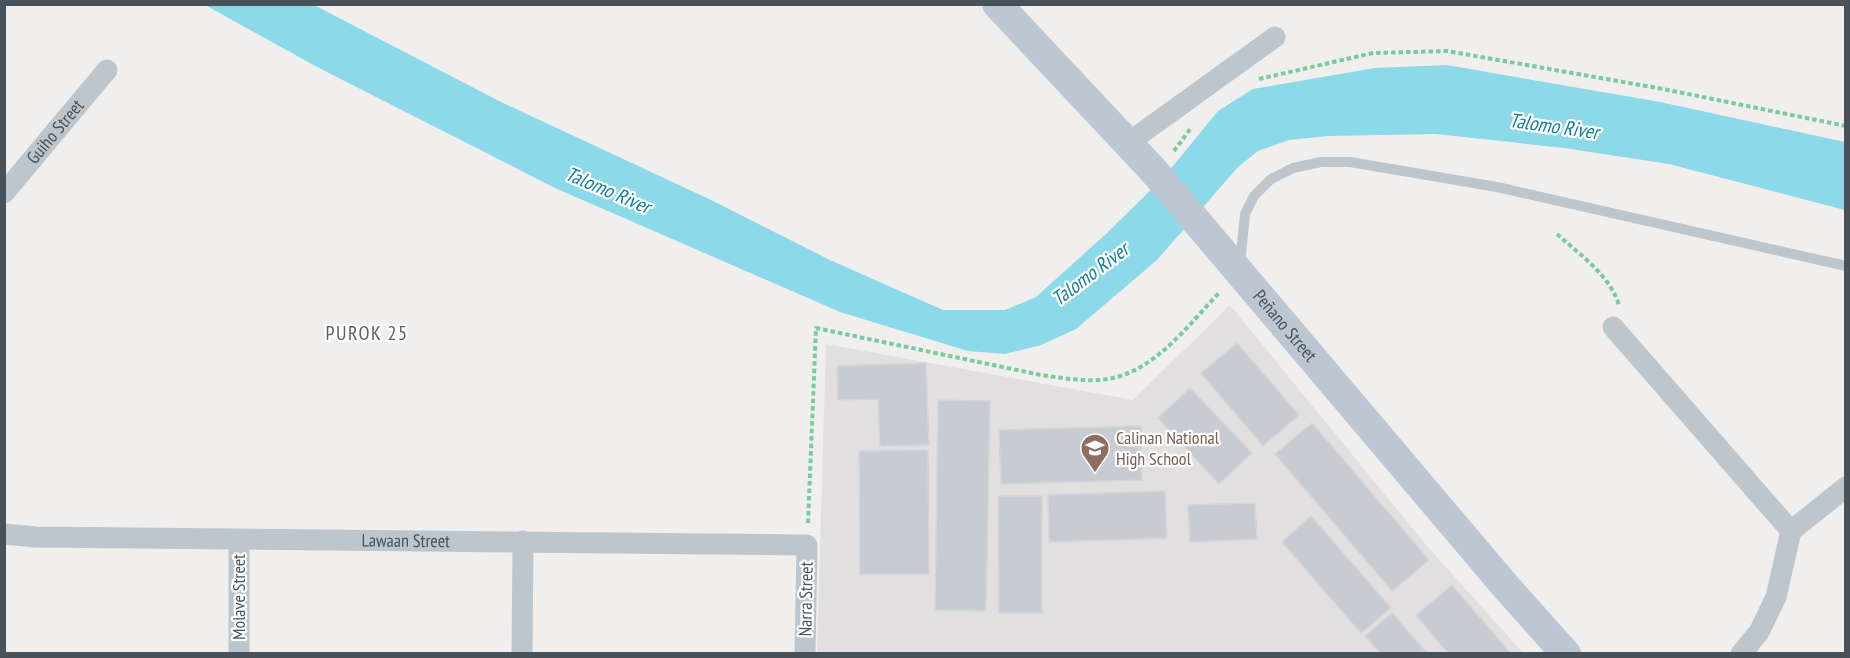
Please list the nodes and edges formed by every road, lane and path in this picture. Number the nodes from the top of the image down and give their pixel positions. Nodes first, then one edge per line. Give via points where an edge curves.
1 (997, 4) edge
2 (1275, 37) dead end
3 (107, 70) dead end
4 (1249, 82) dead end
5 (1845, 126) edge
6 (1192, 128) dead end
7 (1128, 142) junction
8 (1162, 162) junction
9 (4, 193) edge
10 (1557, 234) dead end
11 (1845, 266) edge
12 (1239, 272) junction
13 (1614, 327) joint
14 (1845, 486) edge
15 (1791, 531) junction
16 (4, 534) edge
17 (239, 540) junction
18 (523, 541) junction
19 (807, 545) junction
20 (239, 654) edge
21 (522, 654) edge
22 (805, 654) edge
23 (1566, 654) edge
24 (1741, 654) edge

1 - 7 street, Peñano Street
2 - 7 street
3 - 9 street, Guiho Street
4 - 5 path via 1373,53 1447,51
6 - 8 path
7 - 8 street, Peñano Street
8 - 12 street, Peñano Street via 1214,242
10 - 13 path via 1614,290 1619,304
11 - 12 lane via 1497,188 1350,162 1321,162 1293,168 1271,179 1254,196 1245,214
12 - 19 path via 1160,355 1125,375 1102,380 1041,375 816,328
12 - 23 street, Peñano Street
13 - 15 street
14 - 15 street
15 - 24 street via 1776,597 1760,632
16 - 17 street, Lawaan Street
17 - 18 street, Lawaan Street
17 - 20 street, Molave Street
18 - 19 street, Lawaan Street
18 - 21 street
19 - 22 street, Narra Street

